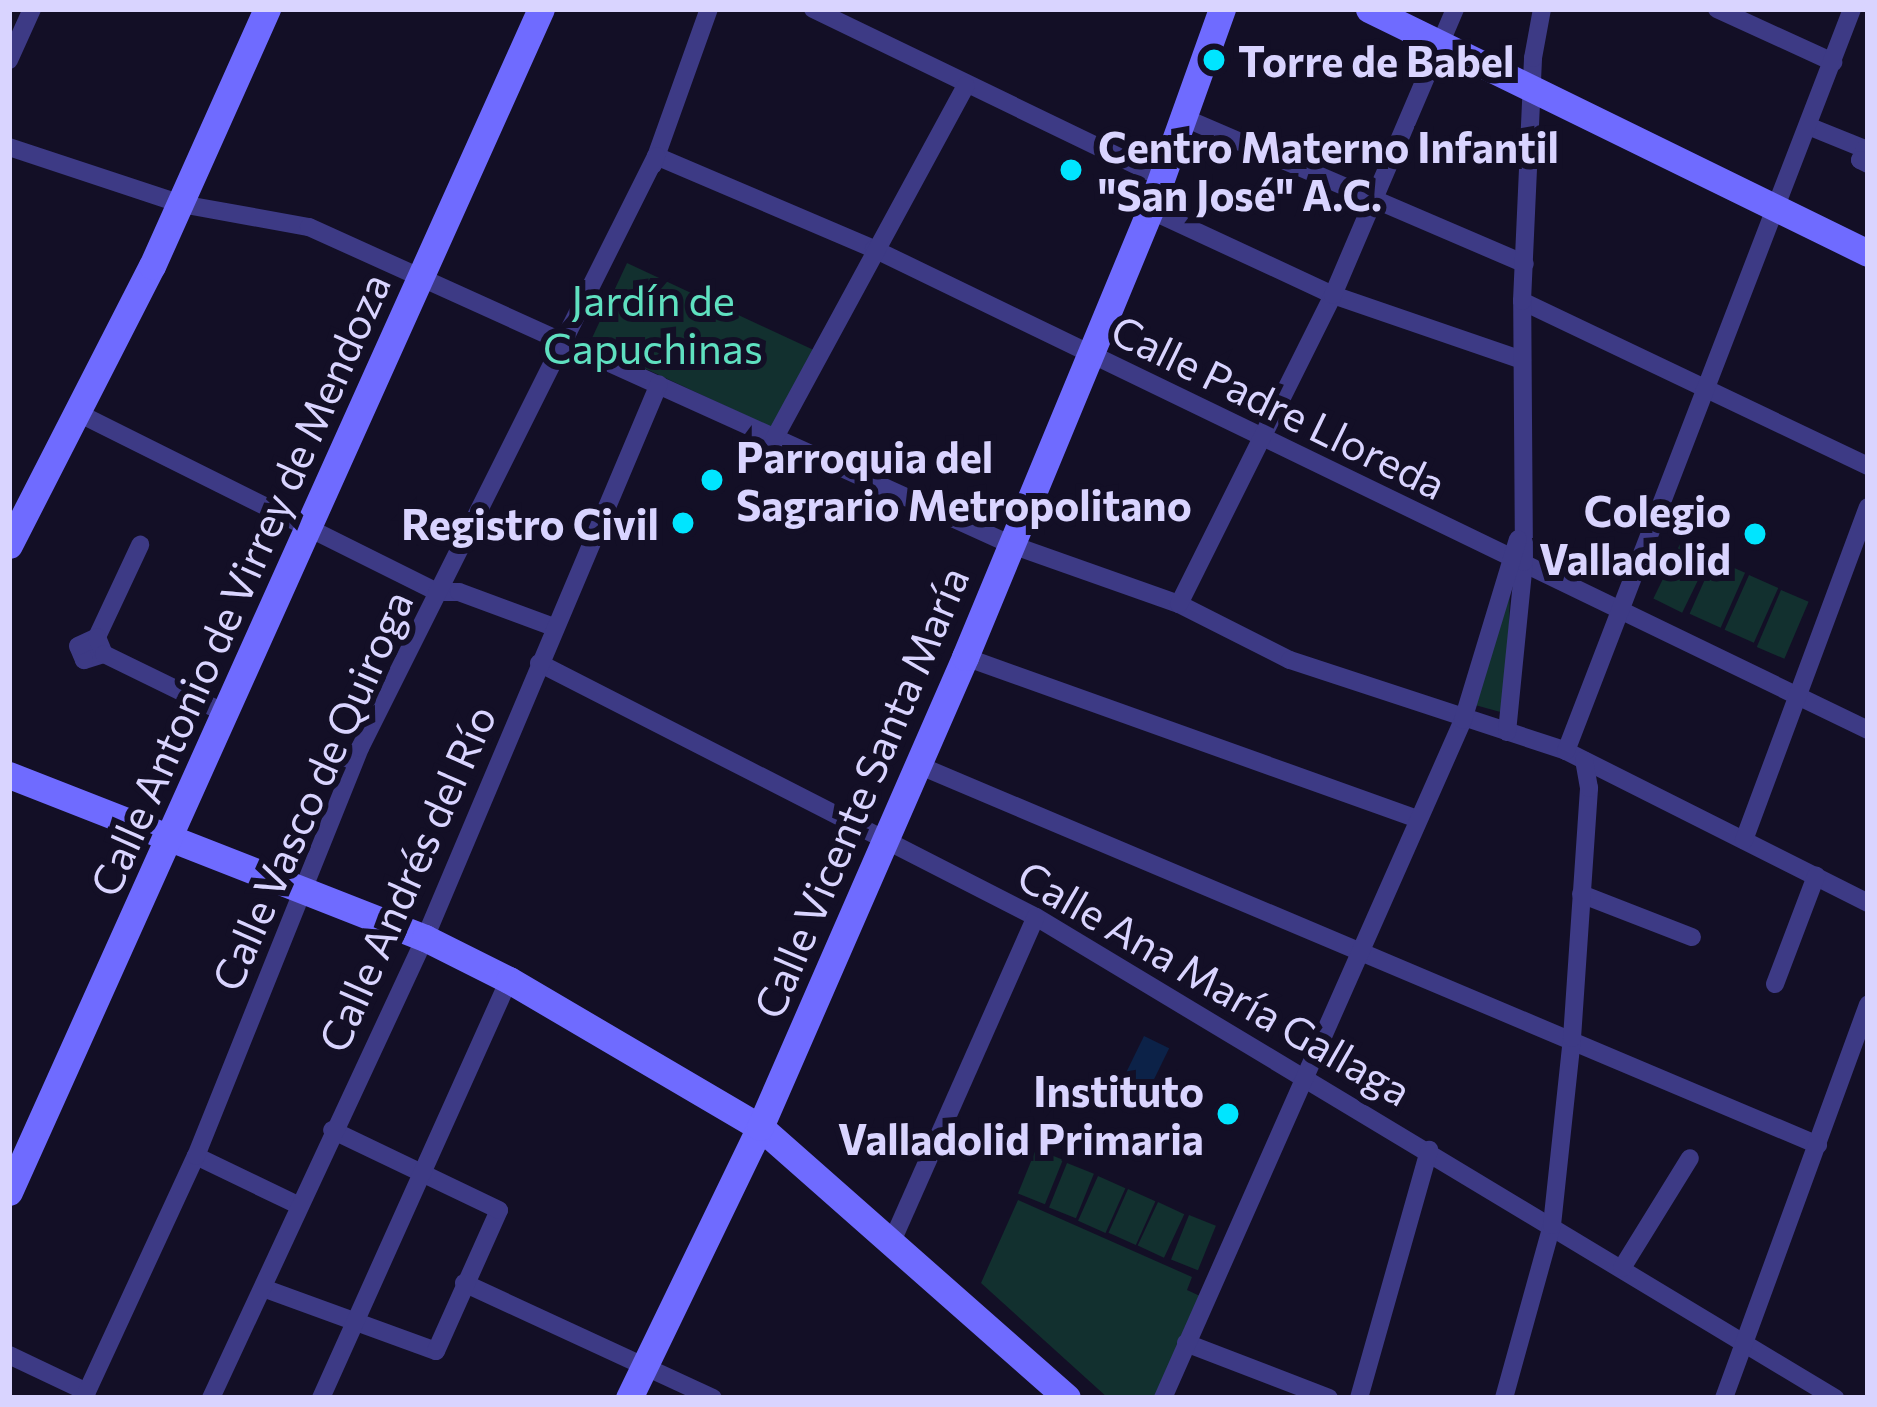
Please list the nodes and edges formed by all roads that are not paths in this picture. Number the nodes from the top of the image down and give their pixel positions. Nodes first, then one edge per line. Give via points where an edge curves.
1 (32, 9) edge
2 (267, 9) edge
3 (541, 9) edge
4 (813, 9) edge
5 (1222, 9) edge
6 (1369, 9) edge
7 (1455, 9) edge
8 (1542, 9) edge
9 (1717, 9) edge
10 (1852, 9) edge
11 (701, 12) edge
12 (15, 31) edge
13 (1441, 42) junction
14 (9, 60) edge
15 (1833, 62) junction
16 (966, 86) junction
17 (1531, 88) junction
18 (1180, 116) junction
19 (1808, 126) junction
20 (9, 146) edge
21 (656, 157) junction
22 (1868, 164) edge
23 (1159, 176) junction
24 (1372, 202) junction
25 (181, 204) junction
26 (1775, 208) junction
27 (1150, 210) junction
28 (874, 249) junction
29 (1868, 253) edge
30 (1525, 264) junction
31 (422, 278) junction
32 (1333, 295) junction
33 (1522, 301) junction
34 (574, 345) junction
35 (1090, 356) junction
36 (1522, 360) junction
37 (659, 384) junction
38 (1709, 394) junction
39 (76, 412) junction
40 (774, 439) junction
41 (1262, 440) junction
42 (1868, 466) edge
43 (1868, 507) edge
44 (306, 532) junction
45 (9, 545) edge
46 (140, 545) dead end
47 (1012, 545) junction
48 (1517, 552) junction
49 (437, 592) junction
50 (1179, 604) junction
51 (1622, 614) junction
52 (551, 626) junction
53 (965, 657) junction
54 (539, 662) junction
55 (1798, 698) junction
56 (227, 715) junction
57 (1463, 720) junction
58 (1868, 730) edge
59 (1507, 731) junction
60 (1575, 756) junction
61 (918, 765) junction
62 (9, 775) edge
63 (1418, 819) junction
64 (888, 836) junction
65 (1744, 840) junction
66 (170, 844) junction
67 (1816, 876) junction
68 (300, 892) junction
69 (1581, 894) junction
70 (1868, 903) edge
71 (1036, 917) junction
72 (1692, 937) dead end
73 (425, 938) junction
74 (1361, 951) junction
75 (509, 980) junction
76 (1775, 984) dead end
77 (1868, 1004) edge
78 (1572, 1038) junction
79 (1308, 1076) junction
80 (760, 1127) junction
81 (332, 1130) junction
82 (1819, 1145) junction
83 (1429, 1150) junction
84 (196, 1156) junction
85 (1690, 1159) dead end
86 (421, 1169) junction
87 (9, 1192) edge
88 (298, 1205) junction
89 (1552, 1225) junction
90 (893, 1239) junction
91 (1622, 1268) junction
92 (464, 1282) junction
93 (262, 1288) junction
94 (353, 1324) junction
95 (1186, 1343) junction
96 (1749, 1346) junction
97 (9, 1355) edge
98 (644, 1366) junction
99 (86, 1395) edge
100 (211, 1398) edge
101 (321, 1398) edge
102 (629, 1398) edge
103 (713, 1398) edge
104 (1067, 1398) edge
105 (1163, 1398) edge
106 (1329, 1398) edge
107 (1360, 1398) edge
108 (1504, 1398) edge
109 (1724, 1398) edge
110 (1835, 1398) edge

1 - 12 street
2 - 25 street
3 - 31 street, Calle Antonio de Virrey de Mendoza
4 - 16 street
5 - 18 street, Calle Vicente Santa María
6 - 13 street
7 - 13 street
8 - 17 street
9 - 15 street
10 - 15 street
11 - 21 street, Calle Vasco de Quiroga
12 - 14 street
13 - 17 street
13 - 24 street
15 - 19 street
16 - 23 street
16 - 28 street
17 - 26 street
17 - 30 street
18 - 23 street, Calle Vicente Santa María
18 - 24 street
19 - 22 street via 1865,149 1860,160
19 - 26 street
20 - 25 street
21 - 28 street, Calle Padre Lloreda
21 - 34 street, Calle Vasco de Quiroga
23 - 27 street, Calle Vicente Santa María
24 - 30 street
24 - 32 street
25 - 31 street via 309,227
25 - 39 street
26 - 29 street
26 - 38 street
27 - 32 street
27 - 35 street, Calle Vicente Santa María
28 - 35 street, Calle Padre Lloreda
28 - 40 street
30 - 33 street
31 - 34 street
31 - 44 street, Calle Antonio de Virrey de Mendoza
32 - 36 street
32 - 41 street
33 - 36 street
33 - 38 street
34 - 37 street
34 - 49 street, Calle Vasco de Quiroga
35 - 41 street, Calle Padre Lloreda
35 - 47 street, Calle Vicente Santa María
36 - 48 street
37 - 40 street
37 - 52 street, Calle Andrés del Río
38 - 42 street
38 - 51 street
39 - 44 street
39 - 45 street
40 - 47 street
41 - 48 street, Calle Padre Lloreda
41 - 50 street
43 - 55 street
44 - 49 street
44 - 56 street, Calle Antonio de Virrey de Mendoza
46 - 56 street via 100,645
47 - 50 street
47 - 53 street, Calle Vicente Santa María
48 - 51 street, Calle Padre Lloreda
48 - 57 street
48 - 59 street
49 - 52 street via 459,592
49 - 68 street, Calle Vasco de Quiroga
50 - 57 street via 1290,660
51 - 55 street, Calle Padre Lloreda
51 - 60 street
52 - 54 street, Calle Andrés del Río
53 - 61 street, Calle Vicente Santa María
53 - 63 street
54 - 64 street, Calle Ana María Gallaga
54 - 73 street, Calle Andrés del Río
55 - 58 street, Calle Padre Lloreda
55 - 65 street
56 - 66 street, Calle Antonio de Virrey de Mendoza
57 - 59 street
57 - 63 street
59 - 60 street
60 - 65 street
60 - 69 street
61 - 64 street, Calle Vicente Santa María
61 - 74 street
62 - 66 street
63 - 74 street
64 - 71 street, Calle Ana María Gallaga
64 - 80 street, Calle Vicente Santa María
65 - 67 street
66 - 68 street
66 - 87 street, Calle Antonio de Virrey de Mendoza
67 - 70 street
67 - 76 street
68 - 73 street
68 - 84 street, Calle Vasco de Quiroga
69 - 72 street
69 - 78 street
71 - 79 street, Calle Ana María Gallaga
71 - 90 street
73 - 75 street
73 - 81 street, Calle Andrés del Río
74 - 78 street
74 - 79 street
75 - 80 street
75 - 86 street
77 - 82 street
78 - 82 street
78 - 89 street
79 - 83 street, Calle Ana María Gallaga
79 - 95 street
80 - 90 street
80 - 98 street, Calle Vicente Santa María
81 - 86 street
81 - 88 street, Calle Andrés del Río
82 - 96 street
83 - 89 street, Calle Ana María Gallaga
83 - 107 street
84 - 88 street
84 - 99 street, Calle Vasco de Quiroga
85 - 91 street
86 - 92 street via 499,1210
86 - 94 street
88 - 93 street, Calle Andrés del Río
89 - 91 street, Calle Ana María Gallaga
89 - 108 street
90 - 104 street
91 - 96 street, Calle Ana María Gallaga
92 - 94 street via 436,1351
92 - 98 street
93 - 94 street
93 - 100 street, Calle Andrés del Río
94 - 101 street
95 - 105 street
95 - 106 street
96 - 109 street
96 - 110 street, Calle Ana María Gallaga
97 - 99 street
98 - 102 street, Calle Vicente Santa María
98 - 103 street

